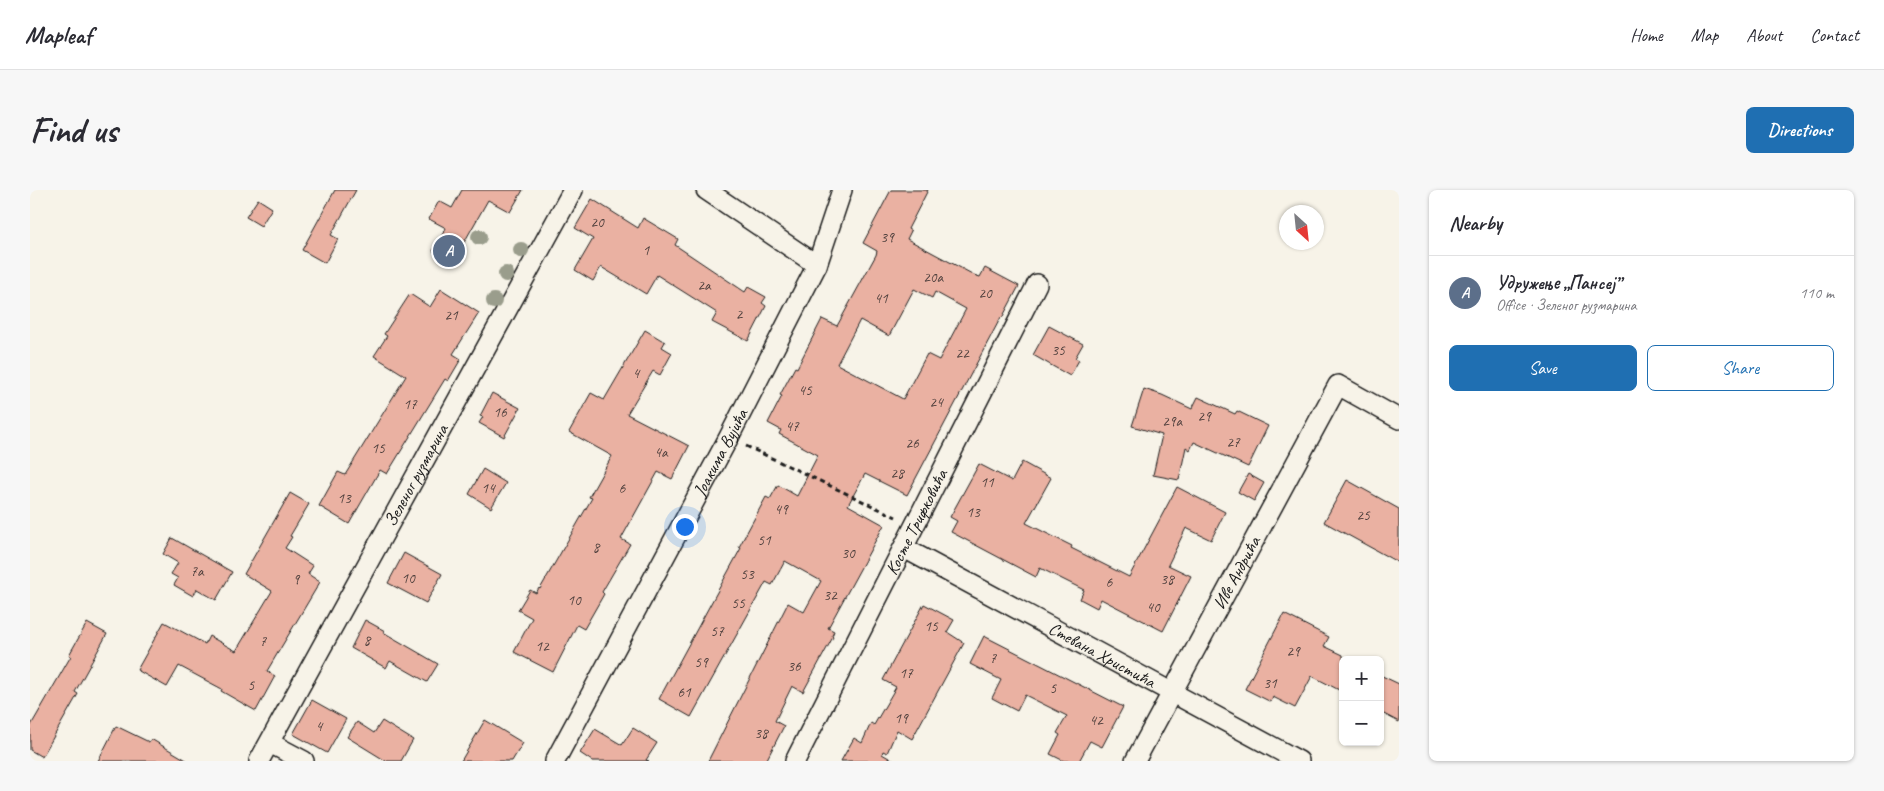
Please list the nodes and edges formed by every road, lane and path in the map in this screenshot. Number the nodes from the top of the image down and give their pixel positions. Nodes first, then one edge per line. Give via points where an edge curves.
1 (573, 190) edge
2 (706, 190) edge
3 (842, 190) edge
4 (816, 265) junction
5 (1037, 284) dead end
6 (1399, 418) edge
7 (729, 437) junction
8 (915, 526) junction
9 (904, 548) junction
10 (1170, 693) junction
11 (270, 742) junction
12 (259, 761) edge
13 (304, 761) edge
14 (555, 761) edge
15 (795, 761) edge
16 (1135, 761) edge
17 (1299, 761) edge

1 - 11 street, Зеленог рузмарина
2 - 4 street
3 - 4 street, Јоакима Вујића
4 - 7 street, Јоакима Вујића
5 - 8 street, Косте Трифковића
6 - 10 street, Иве Андрића via 1338,385
7 - 8 path
7 - 14 street, Јоакима Вујића
8 - 9 street, Косте Трифковића
9 - 10 street, Стевана Христића
9 - 15 street, Косте Трифковића
10 - 16 street, Иве Андрића
10 - 17 street, Стевана Христића
11 - 12 street, Зеленог рузмарина
11 - 13 street

